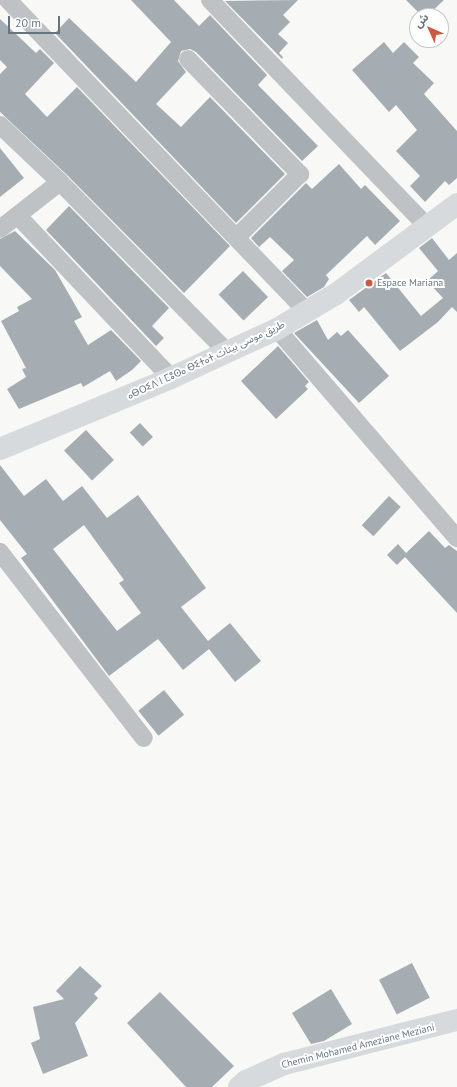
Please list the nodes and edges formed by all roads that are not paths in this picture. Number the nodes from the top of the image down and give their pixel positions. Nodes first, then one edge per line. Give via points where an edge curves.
1 (8, 0) edge
2 (210, 0) edge
3 (188, 59) dead end
4 (0, 125) edge
5 (60, 182) junction
6 (456, 205) edge
7 (18, 216) junction
8 (427, 226) junction
9 (0, 229) edge
10 (237, 237) junction
11 (307, 312) junction
12 (277, 329) junction
13 (226, 351) junction
14 (171, 378) junction
15 (0, 449) edge
16 (457, 538) edge
17 (0, 552) edge
18 (144, 738) dead end
19 (457, 1020) edge
20 (239, 1087) edge

1 - 10 street
2 - 8 street
3 - 10 street via 300,174
4 - 5 street
5 - 7 street
5 - 13 street
6 - 8 street, ⴰⴱⵔⵉⴷ ⵏ ⵎⵓⵙⴰ ⴱⵉⵜⴰⵜ طريق موسى بيتات
7 - 9 street
7 - 14 street
8 - 11 street, ⴰⴱⵔⵉⴷ ⵏ ⵎⵓⵙⴰ ⴱⵉⵜⴰⵜ طريق موسى بيتات via 336,294
10 - 11 street
11 - 12 street, ⴰⴱⵔⵉⴷ ⵏ ⵎⵓⵙⴰ ⴱⵉⵜⴰⵜ طريق موسى بيتات
12 - 13 street, ⴰⴱⵔⵉⴷ ⵏ ⵎⵓⵙⴰ ⴱⵉⵜⴰⵜ طريق موسى بيتات
12 - 16 street
13 - 14 street, ⴰⴱⵔⵉⴷ ⵏ ⵎⵓⵙⴰ ⴱⵉⵜⴰⵜ طريق موسى بيتات
14 - 15 street, ⴰⴱⵔⵉⴷ ⵏ ⵎⵓⵙⴰ ⴱⵉⵜⴰⵜ طريق موسى بيتات
17 - 18 street
19 - 20 street, Chemin Mohamed Ameziane Meziani via 284,1064 246,1081

